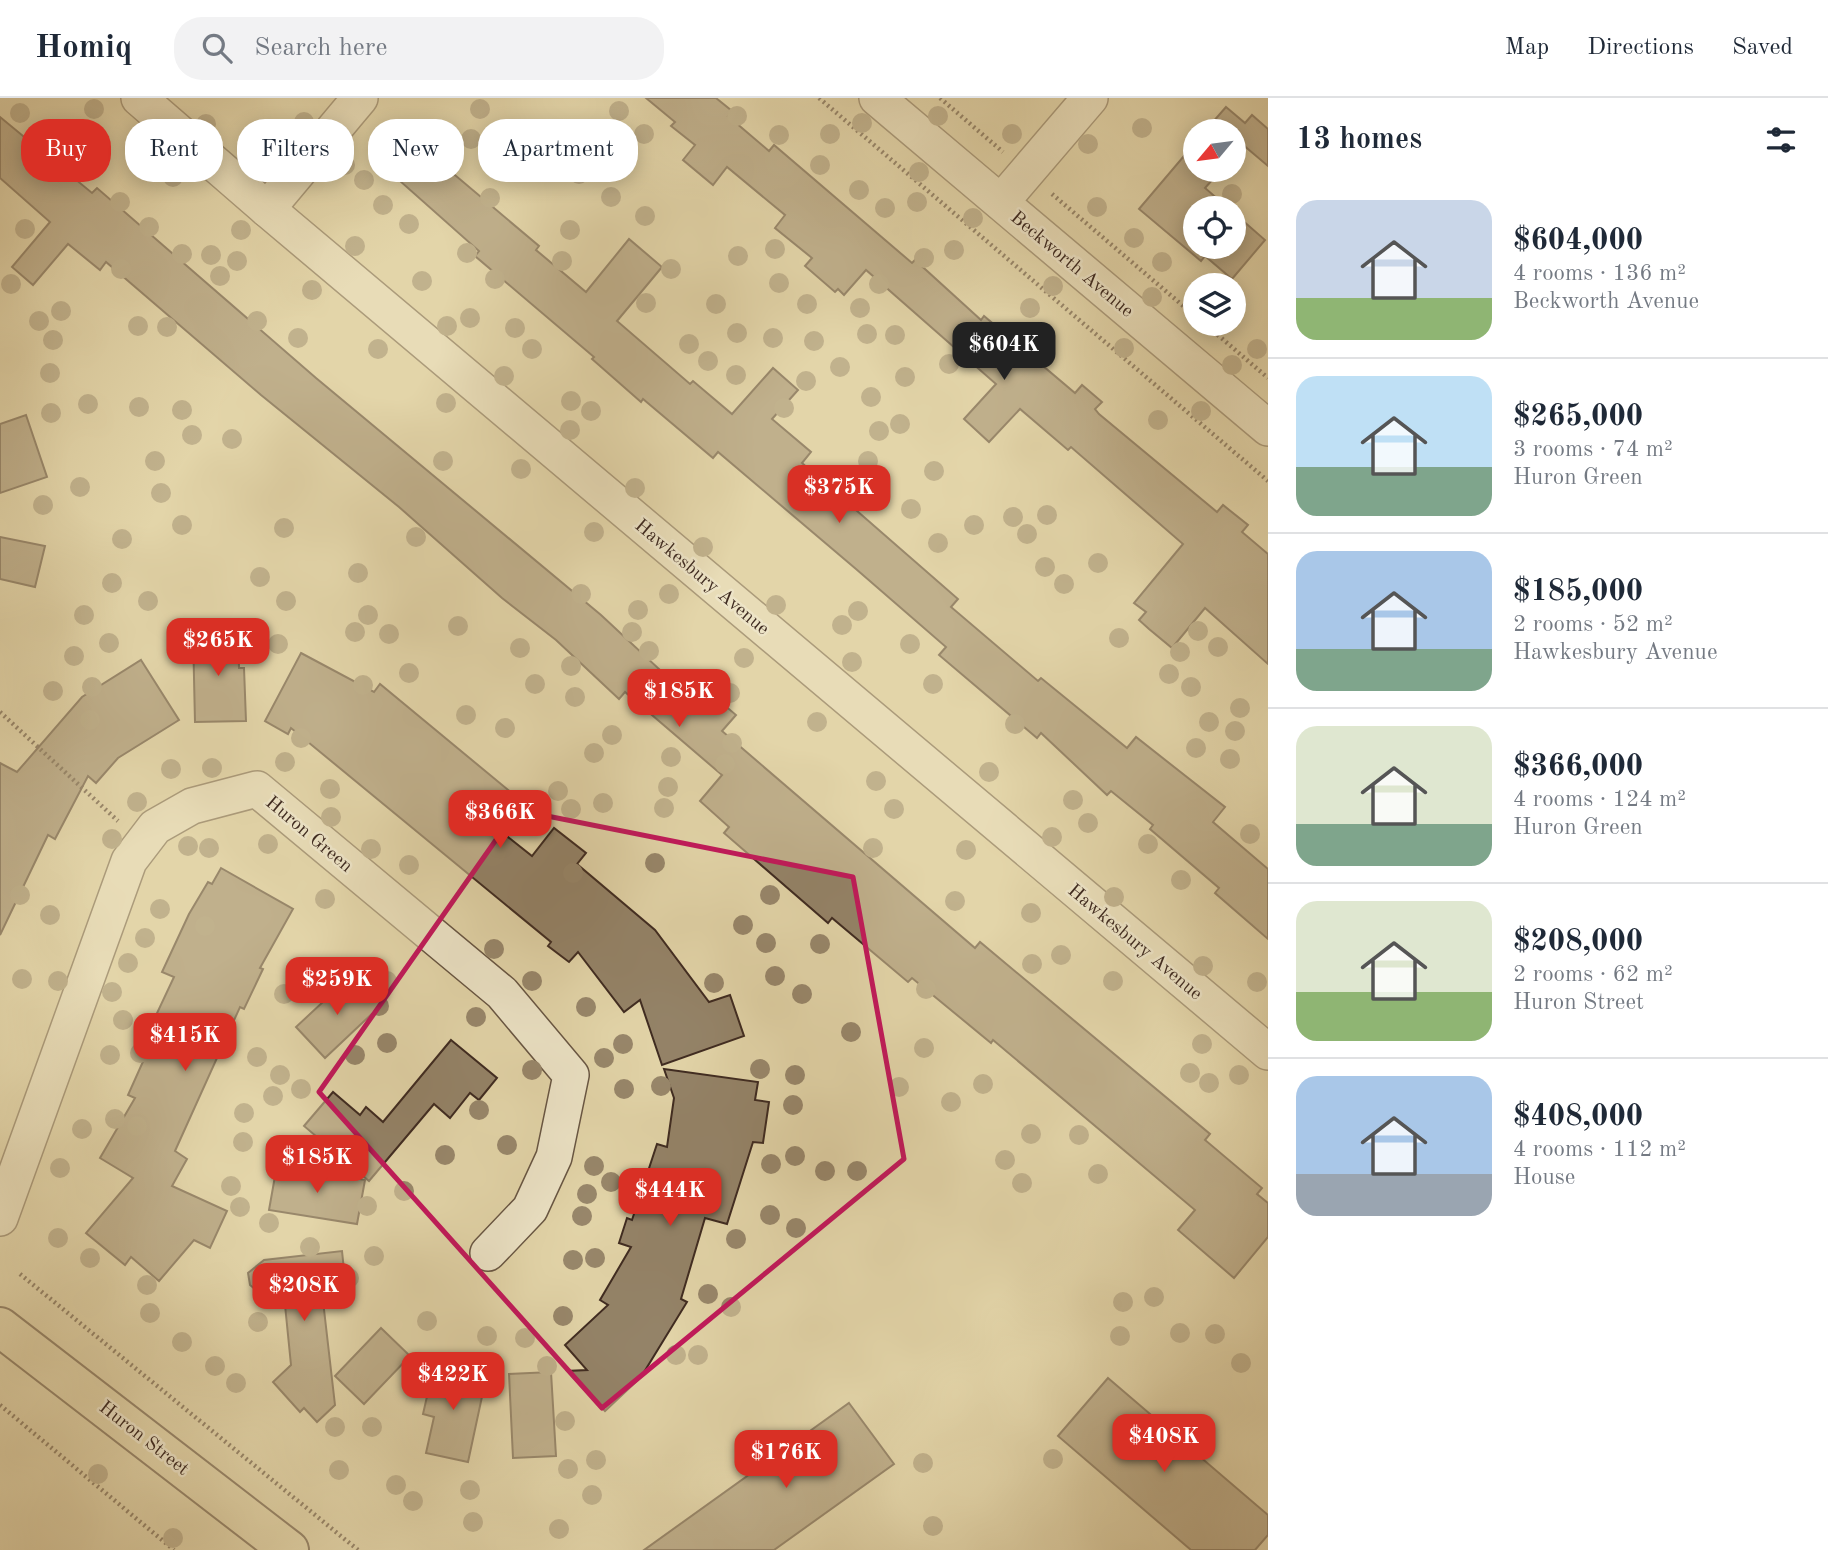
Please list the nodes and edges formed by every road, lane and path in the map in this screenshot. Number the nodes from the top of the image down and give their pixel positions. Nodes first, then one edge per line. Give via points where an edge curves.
1 (139, 98) edge
2 (360, 98) edge
3 (819, 98) edge
4 (877, 98) edge
5 (940, 98) edge
6 (1090, 98) edge
7 (1027, 172) junction
8 (1001, 202) junction
9 (267, 209) junction
10 (1183, 306) edge
11 (1219, 336) edge
12 (1268, 378) edge
13 (1268, 428) edge
14 (1268, 481) edge
15 (0, 712) edge
16 (119, 822) dead end
17 (1268, 1052) edge
18 (0, 1218) edge
19 (488, 1253) dead end
20 (20, 1274) dead end
21 (0, 1327) edge
22 (0, 1405) edge
23 (174, 1550) edge
24 (289, 1550) edge
25 (358, 1550) edge

1 - 9 street, Hawkesbury Avenue
2 - 9 street
3 - 14 path
4 - 8 street, Beckworth Avenue
5 - 7 path
6 - 7 street
7 - 8 street
7 - 10 path
8 - 13 street, Beckworth Avenue
9 - 17 street, Hawkesbury Avenue
11 - 12 path
15 - 16 path
18 - 19 street, Huron Green via 129,860 155,827 183,811 257,789 502,993 571,1075 554,1157 530,1209
20 - 25 path
21 - 24 main road, Huron Street
22 - 23 path

